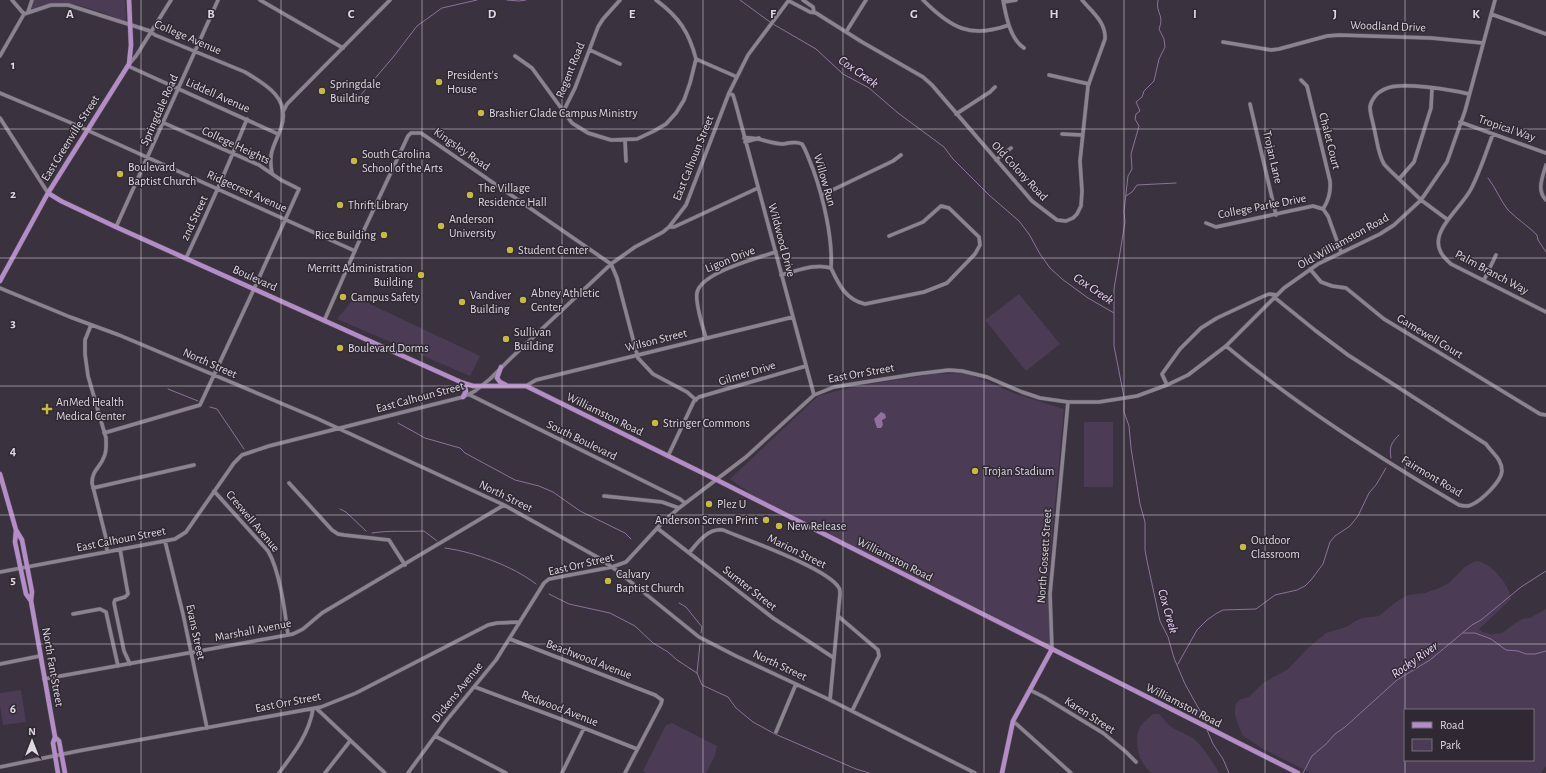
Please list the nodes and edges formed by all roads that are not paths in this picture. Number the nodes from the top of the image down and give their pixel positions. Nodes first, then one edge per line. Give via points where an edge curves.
1 (12, 0) edge
2 (32, 0) edge
3 (129, 0) edge
4 (171, 0) edge
5 (218, 0) edge
6 (260, 0) edge
7 (390, 0) edge
8 (620, 0) edge
9 (656, 0) edge
10 (789, 0) edge
11 (803, 0) edge
12 (866, 0) edge
13 (923, 0) edge
14 (1016, 0) edge
15 (1082, 0) edge
16 (1495, 0) edge
17 (1004, 1) edge
18 (814, 12) junction
19 (26, 13) junction
20 (1491, 14) junction
21 (1009, 24) junction
22 (131, 25) junction
23 (151, 32) junction
24 (846, 32) junction
25 (1546, 34) edge
26 (1223, 42) dead end
27 (1483, 43) junction
28 (343, 48) junction
29 (1024, 48) dead end
30 (590, 50) junction
31 (196, 51) junction
32 (0, 56) edge
33 (515, 56) dead end
34 (696, 59) junction
35 (620, 64) dead end
36 (128, 65) junction
37 (1049, 75) dead end
38 (737, 77) junction
39 (1300, 80) dead end
40 (1089, 84) junction
41 (995, 87) dead end
42 (1432, 88) junction
43 (179, 89) junction
44 (0, 93) edge
45 (729, 93) junction
46 (1469, 94) junction
47 (1250, 104) dead end
48 (283, 110) junction
49 (564, 110) junction
50 (956, 114) junction
51 (0, 118) edge
52 (247, 119) junction
53 (1460, 122) junction
54 (164, 123) junction
55 (87, 130) junction
56 (278, 134) junction
57 (1062, 134) dead end
58 (1493, 134) junction
59 (1082, 135) junction
60 (625, 140) junction
61 (745, 140) junction
62 (1011, 148) dead end
63 (233, 153) junction
64 (1546, 153) edge
65 (901, 155) dead end
66 (148, 157) junction
67 (996, 160) junction
68 (626, 162) dead end
69 (1546, 164) edge
70 (272, 173) junction
71 (1399, 179) junction
72 (758, 188) junction
73 (218, 190) junction
74 (48, 193) junction
75 (822, 195) junction
76 (1421, 200) junction
77 (1546, 200) edge
78 (1323, 209) junction
79 (1276, 215) junction
80 (286, 220) junction
81 (1448, 220) junction
82 (1206, 223) dead end
83 (116, 227) junction
84 (669, 227) junction
85 (889, 236) dead end
86 (355, 251) junction
87 (776, 252) junction
88 (1341, 252) junction
89 (1496, 255) dead end
90 (186, 258) junction
91 (611, 264) junction
92 (831, 268) junction
93 (1310, 269) junction
94 (781, 274) junction
95 (1484, 280) junction
96 (0, 281) edge
97 (0, 288) edge
98 (254, 289) junction
99 (1276, 296) junction
100 (1546, 312) edge
101 (793, 317) junction
102 (324, 321) junction
103 (91, 325) junction
104 (706, 338) junction
105 (1226, 346) junction
106 (638, 355) junction
107 (806, 366) junction
108 (501, 367) junction
109 (214, 376) junction
110 (454, 379) joint
111 (464, 383) junction
112 (508, 385) junction
113 (1167, 385) junction
114 (481, 386) junction
115 (526, 386) junction
116 (470, 395) junction
117 (814, 395) junction
118 (463, 397) junction
119 (696, 400) junction
120 (1068, 402) junction
121 (1546, 415) edge
122 (341, 429) junction
123 (104, 433) junction
124 (668, 456) junction
125 (194, 465) dead end
126 (0, 474) edge
127 (717, 480) junction
128 (290, 483) dead end
129 (94, 488) junction
130 (214, 491) junction
131 (604, 496) dead end
132 (685, 503) junction
133 (504, 505) junction
134 (679, 508) junction
135 (657, 528) junction
136 (16, 530) junction
137 (165, 541) junction
138 (120, 549) junction
139 (107, 552) junction
140 (689, 553) junction
141 (405, 565) junction
142 (28, 567) junction
143 (612, 567) junction
144 (21, 568) junction
145 (0, 572) edge
146 (31, 601) junction
147 (73, 614) dead end
148 (838, 616) junction
149 (520, 622) junction
150 (288, 635) junction
151 (510, 639) junction
152 (1052, 649) junction
153 (190, 652) junction
154 (40, 656) junction
155 (834, 658) junction
156 (0, 664) edge
157 (130, 664) junction
158 (118, 666) junction
159 (44, 679) junction
160 (796, 684) junction
161 (475, 687) junction
162 (1030, 690) junction
163 (830, 700) junction
164 (314, 708) junction
165 (852, 711) junction
166 (1013, 721) junction
167 (207, 728) junction
168 (584, 728) junction
169 (776, 732) dead end
170 (435, 736) junction
171 (55, 737) junction
172 (350, 741) junction
173 (637, 749) junction
174 (61, 754) junction
175 (55, 756) junction
176 (1136, 762) dead end
177 (0, 767) edge
178 (58, 773) edge
179 (65, 773) edge
180 (279, 773) edge
181 (325, 773) edge
182 (385, 773) edge
183 (408, 773) edge
184 (506, 773) edge
185 (562, 773) edge
186 (625, 773) edge
187 (975, 773) edge
188 (1002, 773) edge
189 (1070, 773) edge
190 (1298, 773) edge

1 - 19 street
2 - 19 street
3 - 22 main road, East Greenville Street
4 - 23 street
5 - 31 street, Springdale Road
6 - 28 street
7 - 28 street
8 - 30 street, Regent Road via 598,27
9 - 34 street via 676,16 683,26 692,43
10 - 18 street, Old Colony Road
10 - 38 street, East Calhoun Street via 748,55
11 - 18 street, Old Colony Road
12 - 24 street
13 - 21 street via 953,26 960,28 985,31
14 - 17 street
15 - 40 street, Old Colony Road via 1101,22 1105,35
16 - 20 street, Old Williamston Road
17 - 21 street
18 - 24 street, Old Colony Road
19 - 22 street, College Avenue via 51,5 68,5
19 - 32 street
20 - 25 street
20 - 27 street, Old Williamston Road
21 - 29 street via 1019,45
22 - 23 street, College Avenue
22 - 36 main road, East Greenville Street
23 - 31 street, College Avenue
23 - 36 street
24 - 50 street, Old Colony Road via 923,76
26 - 27 street, Woodland Drive via 1271,50 1339,34
27 - 46 street, Old Williamston Road
28 - 48 street
30 - 35 street
30 - 49 street, Regent Road
31 - 43 street, Springdale Road
31 - 48 street, College Avenue via 256,78 280,99
33 - 49 street via 532,68
34 - 38 street
34 - 60 street, Regent Road via 684,100 666,124 637,139
36 - 43 street, Liddell Avenue
36 - 55 main road, East Greenville Street
37 - 40 street
38 - 45 street, East Calhoun Street
39 - 78 street, Chalet Court via 1307,86 1330,181 1330,194
40 - 59 street, Old Colony Road
41 - 50 street
42 - 46 street
42 - 71 street via 1431,108 1414,162
42 - 71 street via 1390,87 1378,94 1371,104 1370,111 1381,158
43 - 52 street, Liddell Avenue
43 - 54 street, Springdale Road
44 - 55 street, Ridgecrest Avenue
45 - 61 street, Wildwood Drive via 733,95
45 - 84 street, East Calhoun Street via 686,206
46 - 53 street, Old Williamston Road
47 - 79 street, Trojan Lane
48 - 56 street
49 - 60 street, Regent Road via 572,123 588,133 611,140
50 - 67 street, Old Colony Road
51 - 74 street
52 - 56 street, Liddell Avenue
52 - 63 street, 2nd Street
53 - 58 street, Tropical Way
53 - 76 street, Old Williamston Road via 1447,162
54 - 63 street, College Heights
54 - 66 street, Springdale Road
55 - 66 street, Ridgecrest Avenue
55 - 74 main road, East Greenville Street
56 - 70 street via 272,149
57 - 59 street
58 - 64 street, Tropical Way
58 - 81 street, Palm Branch Way via 1471,189
59 - 67 street, Old Colony Road via 1081,206 1077,214 1066,221 1057,220 1040,208
60 - 68 street
61 - 72 street, Wildwood Drive
61 - 75 street, Willow Run via 759,138 777,143 802,144
62 - 67 street
63 - 70 street, College Heights
63 - 73 street, 2nd Street
65 - 75 street
66 - 73 street, Ridgecrest Avenue
66 - 83 street, Springdale Road
69 - 77 street via 1540,191
70 - 80 street, College Heights via 299,188
71 - 76 street
72 - 84 street via 674,227
72 - 87 street, Wildwood Drive
73 - 80 street, Ridgecrest Avenue
73 - 90 street, 2nd Street
74 - 83 main road, Boulevard
74 - 96 main road, East Greenville Street
75 - 92 street, Willow Run via 832,257
76 - 81 street
76 - 88 street, Old Williamston Road via 1394,225
78 - 79 street, College Parke Drive via 1312,206
78 - 88 street, College Parke Drive
79 - 82 street, College Parke Drive via 1216,227
80 - 86 street, Ridgecrest Avenue
80 - 98 street
81 - 95 street, Palm Branch Way via 1439,236 1438,245 1442,255 1451,264
83 - 90 main road, Boulevard
84 - 91 street, East Calhoun Street via 635,246
85 - 92 street via 918,225 940,206 944,206 979,236 980,245 975,254 947,282 924,292 879,302 856,302 836,280
86 - 91 street, Kingsley Road via 408,136 421,132
86 - 102 street, Kingsley Road
87 - 94 street, Wildwood Drive
87 - 104 street, Ligon Drive via 746,261 703,281 698,287 696,295
88 - 93 street, Old Williamston Road
89 - 95 street
90 - 98 main road, Boulevard
91 - 106 street
91 - 108 street, East Calhoun Street
92 - 94 street via 809,268
93 - 99 street, Old Williamston Road
93 - 121 street, Gamewell Court via 1321,282 1346,288 1384,319 1540,414
94 - 101 street, Wildwood Drive
95 - 100 street, Palm Branch Way
97 - 103 street, North Street
98 - 102 main road, Boulevard
98 - 109 street
99 - 105 street, Old Williamston Road
99 - 105 street, Fairmont Road via 1316,331 1348,354 1486,444 1498,457 1502,471 1500,479 1472,505 1459,505 1326,421
99 - 113 street via 1264,296 1217,318 1194,334 1162,374
101 - 104 street, Wilson Street
101 - 107 street, Wildwood Drive
102 - 110 main road, Boulevard
103 - 109 street, North Street
103 - 123 street via 85,340 84,354
104 - 106 street, Wilson Street
105 - 113 street, Old Williamston Road via 1188,375
106 - 115 street, Wilson Street via 536,380
106 - 119 street via 653,374 687,392
107 - 117 street, Wildwood Drive
107 - 119 street, Gilmer Drive
108 - 112 main road via 497,376 498,381
108 - 114 street, East Calhoun Street
109 - 122 street, North Street
109 - 123 street via 200,405
110 - 111 main road, Williamston Road
111 - 114 main road, Williamston Road
111 - 118 main road via 466,391
112 - 114 main road, Williamston Road
112 - 115 main road, Williamston Road
113 - 120 street, Old Williamston Road via 1114,401
114 - 116 street, East Calhoun Street
115 - 124 main road, Williamston Road
116 - 118 street, East Calhoun Street
116 - 132 street, South Boulevard
117 - 120 street, East Orr Street via 848,384 949,370 973,373 1040,398
117 - 127 street, East Orr Street
118 - 122 street, East Calhoun Street
119 - 124 street
120 - 152 street, North Gossett Street via 1050,594
122 - 130 street, East Calhoun Street via 242,455
122 - 133 street, North Street
123 - 129 street via 107,448 104,458 92,475
124 - 127 main road, Williamston Road
125 - 129 street
126 - 136 main road, North Fant Street
127 - 132 street, East Orr Street
127 - 152 main road, Williamston Road
128 - 141 street via 332,530 338,534 389,540
129 - 139 street
130 - 137 street, East Calhoun Street via 186,532 175,539
130 - 150 street, Creswell Avenue via 273,559
131 - 134 street via 662,502
132 - 134 street, East Orr Street
133 - 141 street, Marshall Avenue
133 - 143 street, North Street
134 - 135 street, East Orr Street
135 - 140 street, Sumter Street
135 - 143 street, East Orr Street via 630,559
136 - 142 main road, North Fant Street via 22,540
136 - 144 main road, North Fant Street via 15,542
137 - 138 street, East Calhoun Street
137 - 153 street, Evans Street
138 - 139 street, East Calhoun Street
138 - 157 street via 128,594 114,603 124,651
139 - 142 street, East Calhoun Street
140 - 148 street, Marion Street via 707,534 718,529 796,560 826,576 839,588
140 - 155 street, Sumter Street via 773,618
141 - 150 street, Marshall Avenue via 322,614 303,629
142 - 144 street, East Calhoun Street
142 - 146 main road, North Fant Street
143 - 149 street, East Orr Street via 549,579
143 - 160 street, North Street via 699,637
144 - 145 street, East Calhoun Street
144 - 146 main road, North Fant Street via 26,594
146 - 154 main road, North Fant Street
147 - 158 street via 100,609 106,612
148 - 155 street, Marion Street
148 - 165 street via 878,650 879,654
149 - 151 street, Dickens Avenue
149 - 164 street, East Orr Street via 488,625 356,693
150 - 153 street, Marshall Avenue
151 - 161 street, Dickens Avenue
151 - 173 street, Beachwood Avenue via 662,699
152 - 162 main road
152 - 190 main road, Williamston Road
153 - 157 street, Marshall Avenue
153 - 167 street, Evans Street
154 - 156 street
154 - 159 main road, North Fant Street
155 - 163 street, Marion Street
157 - 158 street, Marshall Avenue
158 - 159 street, Marshall Avenue
159 - 171 main road, North Fant Street
160 - 163 street, North Street
160 - 169 street
161 - 168 street, Redwood Avenue
161 - 170 street, Dickens Avenue
162 - 166 main road
162 - 176 street, Karen Street via 1103,734
163 - 165 street, North Street
164 - 167 street, East Orr Street
164 - 172 street
164 - 180 street via 304,739
165 - 187 street, North Street
166 - 188 main road
166 - 189 street
167 - 174 street, East Orr Street
168 - 173 street, Redwood Avenue
168 - 185 street
170 - 183 street, Dickens Avenue
170 - 184 street
171 - 174 main road, North Fant Street via 59,742
171 - 175 main road, North Fant Street
172 - 181 street
172 - 182 street
173 - 186 street
174 - 175 street, East Orr Street
174 - 179 main road, North Fant Street
175 - 177 street, East Orr Street
175 - 178 main road, North Fant Street

